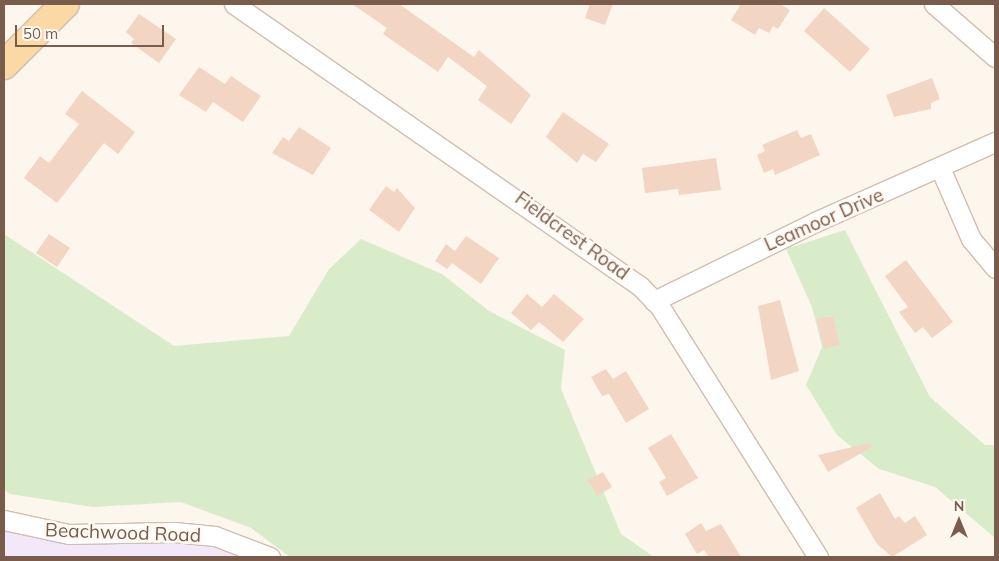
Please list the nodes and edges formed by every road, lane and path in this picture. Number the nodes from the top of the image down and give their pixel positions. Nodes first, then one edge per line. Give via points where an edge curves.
1 (65, 4) edge
2 (234, 4) edge
3 (934, 4) edge
4 (995, 57) edge
5 (4, 65) edge
6 (995, 142) edge
7 (941, 170) junction
8 (995, 268) edge
9 (654, 301) junction
10 (4, 520) edge
11 (270, 557) edge
12 (818, 557) edge

1 - 5 main road
2 - 9 street, Fieldcrest Road via 607,259
3 - 4 street
6 - 7 street, Leamoor Drive
7 - 8 street via 971,240
7 - 9 street, Leamoor Drive via 815,222
9 - 12 street, Fieldcrest Road
10 - 11 street, Beachwood Road via 69,534 174,532 215,536

